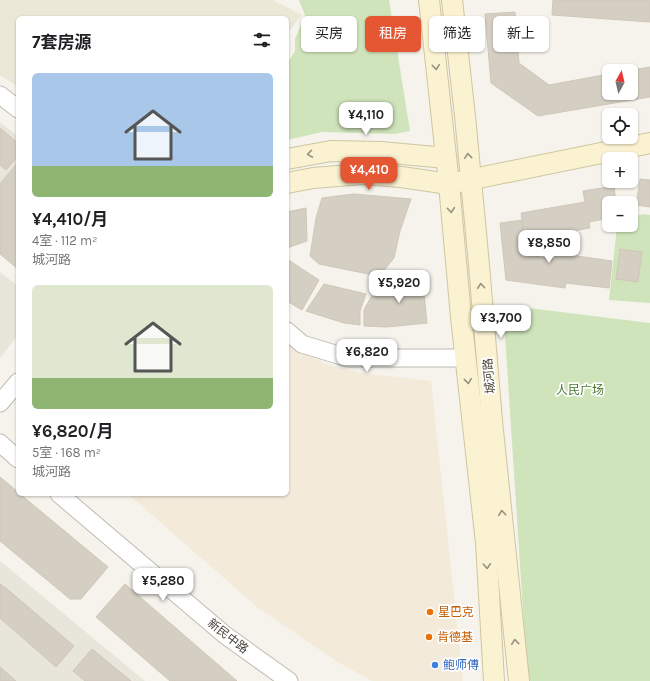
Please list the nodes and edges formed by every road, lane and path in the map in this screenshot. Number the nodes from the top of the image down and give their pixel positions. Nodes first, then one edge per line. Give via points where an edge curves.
1 (429, 0) edge
2 (452, 0) edge
3 (0, 95) edge
4 (16, 107) edge
5 (650, 143) edge
6 (289, 158) edge
7 (446, 158) junction
8 (471, 180) junction
9 (289, 183) edge
10 (449, 184) junction
11 (289, 333) edge
12 (465, 358) junction
13 (16, 384) edge
14 (0, 403) edge
15 (0, 443) edge
16 (16, 457) edge
17 (61, 496) edge
18 (289, 681) edge
19 (494, 681) edge
20 (519, 681) edge

1 -> 7 main road, 城河路
8 -> 2 main road, 城河路
3 - 4 street
5 - 8 main road
7 -> 6 main road via 381,152 330,151
7 - 10 main road, 城河路
8 - 10 main road
20 -> 8 main road, 城河路 via 492,421
9 - 10 main road via 363,174
10 -> 12 main road, 城河路
11 - 12 street via 302,344 348,358
12 -> 19 main road, 城河路 via 486,543
13 - 14 street
15 - 16 street
17 - 18 street, 新民中路 via 224,635

